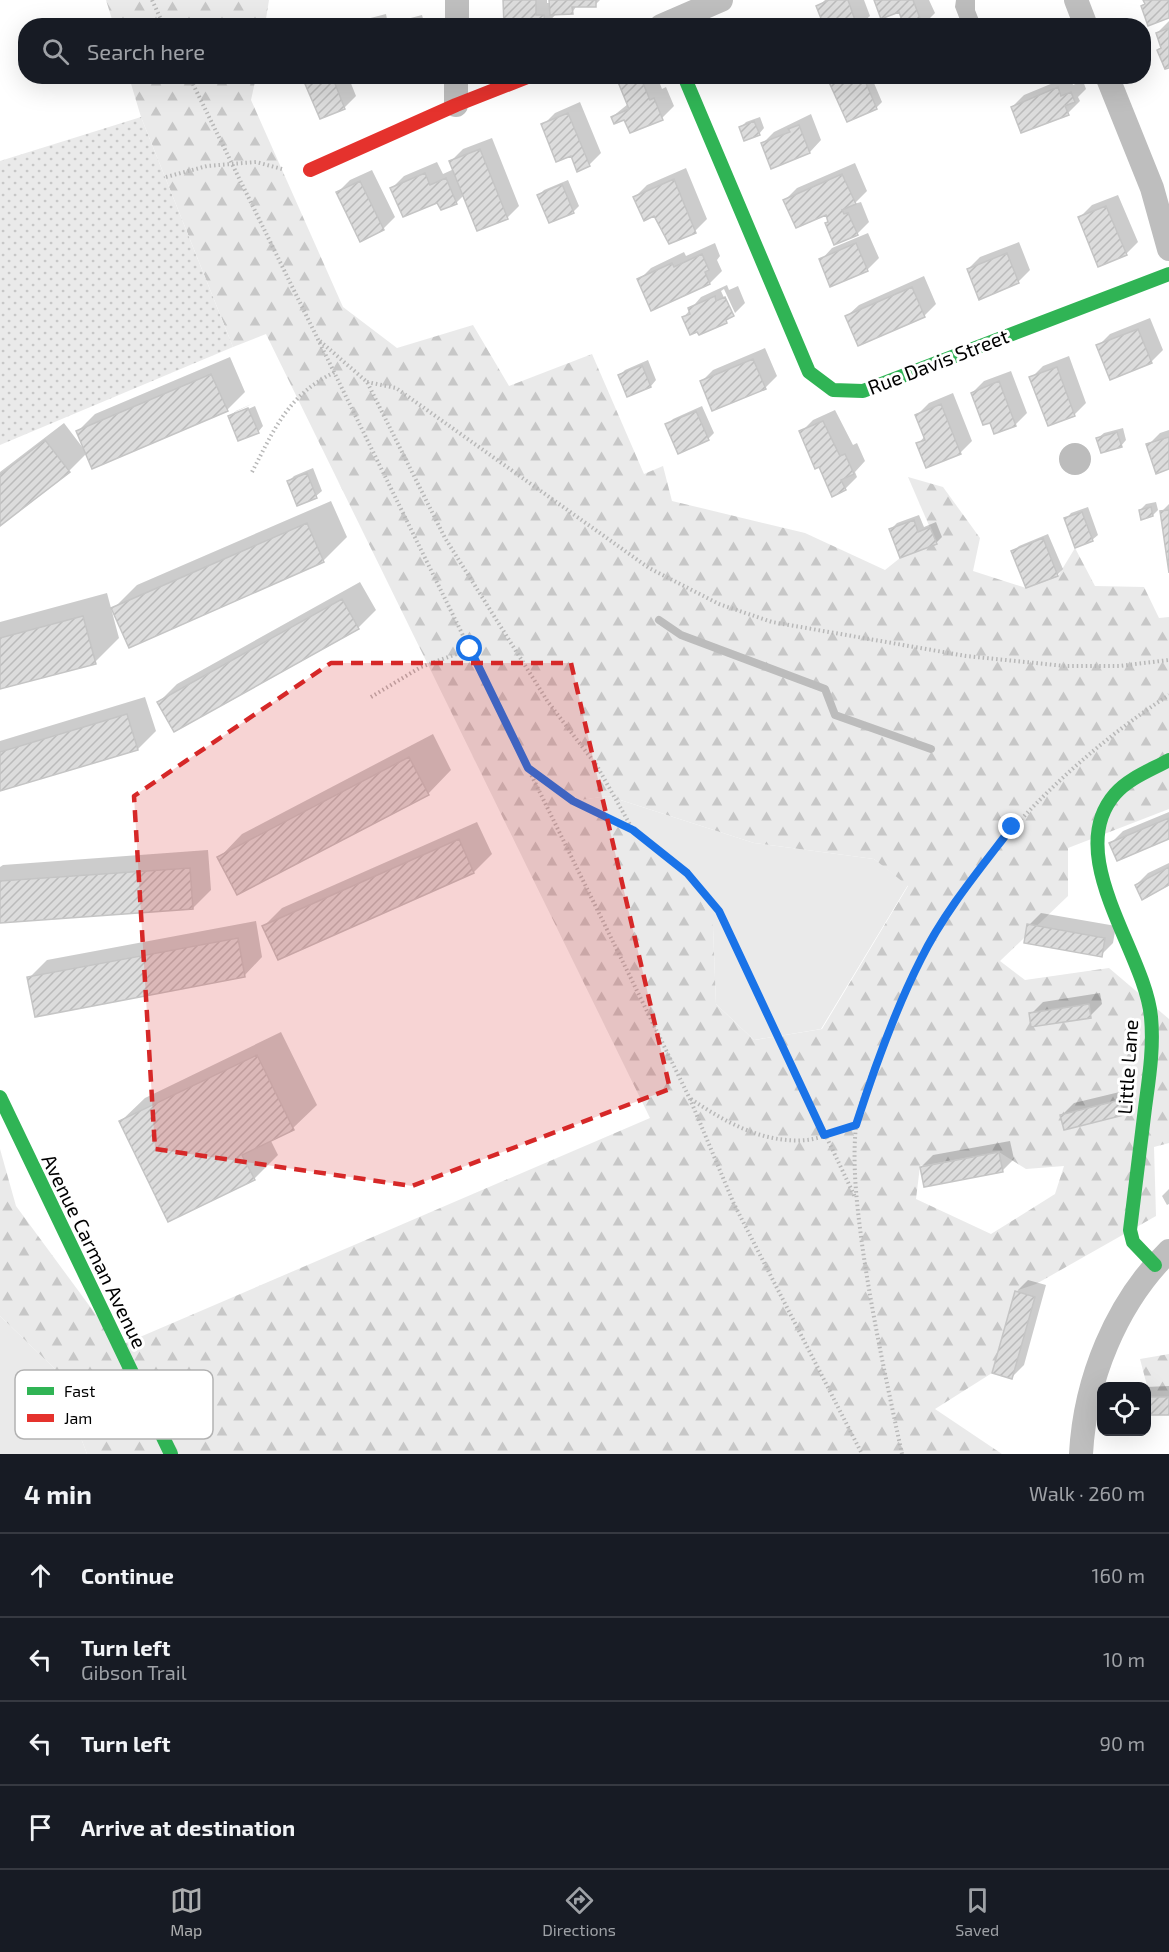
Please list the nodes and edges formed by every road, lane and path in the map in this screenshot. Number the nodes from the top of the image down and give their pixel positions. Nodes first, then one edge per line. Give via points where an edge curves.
1 (152, 0) edge
2 (457, 0) edge
3 (721, 0) edge
4 (1076, 0) edge
5 (160, 18) edge
6 (457, 18) edge
7 (679, 18) edge
8 (1083, 18) edge
9 (193, 84) edge
10 (456, 84) edge
11 (510, 84) edge
12 (687, 84) edge
13 (1110, 84) edge
14 (456, 105) junction
15 (232, 165) junction
16 (310, 170) joint
17 (166, 177) dead end
18 (1169, 249) edge
19 (1169, 274) edge
20 (318, 339) junction
21 (335, 372) junction
22 (367, 382) junction
23 (252, 472) dead end
24 (470, 649) junction
25 (1169, 660) edge
26 (1169, 695) edge
27 (371, 698) dead end
28 (1169, 760) edge
29 (528, 768) junction
30 (633, 830) junction
31 (0, 1097) edge
32 (690, 1099) junction
33 (856, 1125) junction
34 (824, 1135) junction
35 (856, 1200) junction
36 (1162, 1258) edge
37 (131, 1370) edge
38 (164, 1439) edge
39 (171, 1454) edge
40 (862, 1454) edge
41 (902, 1454) edge
42 (1081, 1454) edge

1 - 5 path
2 - 6 street
3 - 7 street
4 - 8 street
9 - 15 path
10 - 14 street
11 - 14 street
12 - 19 street, Rue Davis Street via 809,372 824,387 840,393 862,391
13 - 18 street via 1152,188
14 - 16 street
15 - 16 path via 256,162 276,169
15 - 17 path via 207,166
15 - 20 path
20 - 21 path
20 - 22 path
21 - 23 path via 314,382 293,400
21 - 24 path
22 - 25 path via 396,388 649,568 720,604 772,622 966,656 1065,666 1119,666
22 - 30 path via 445,538 548,702 597,766
24 - 27 path via 421,667
24 - 29 path
26 - 33 path via 1142,712 1012,827 967,886 922,957 878,1059
28 - 36 street, Little Lane via 1123,786 1110,801 1098,843 1100,867 1148,995 1152,1023 1130,1230 1133,1242
29 - 30 path via 573,801
29 - 32 path
30 - 34 path via 687,873 719,911
31 - 37 street, Avenue Carman Avenue
32 - 34 path via 720,1119 762,1136 807,1140
32 - 40 path via 735,1203
33 - 34 path
33 - 35 path
34 - 35 path
35 - 41 path via 870,1305
36 - 42 street via 1126,1307 1102,1356 1088,1402
38 - 39 street, Avenue Carman Avenue

